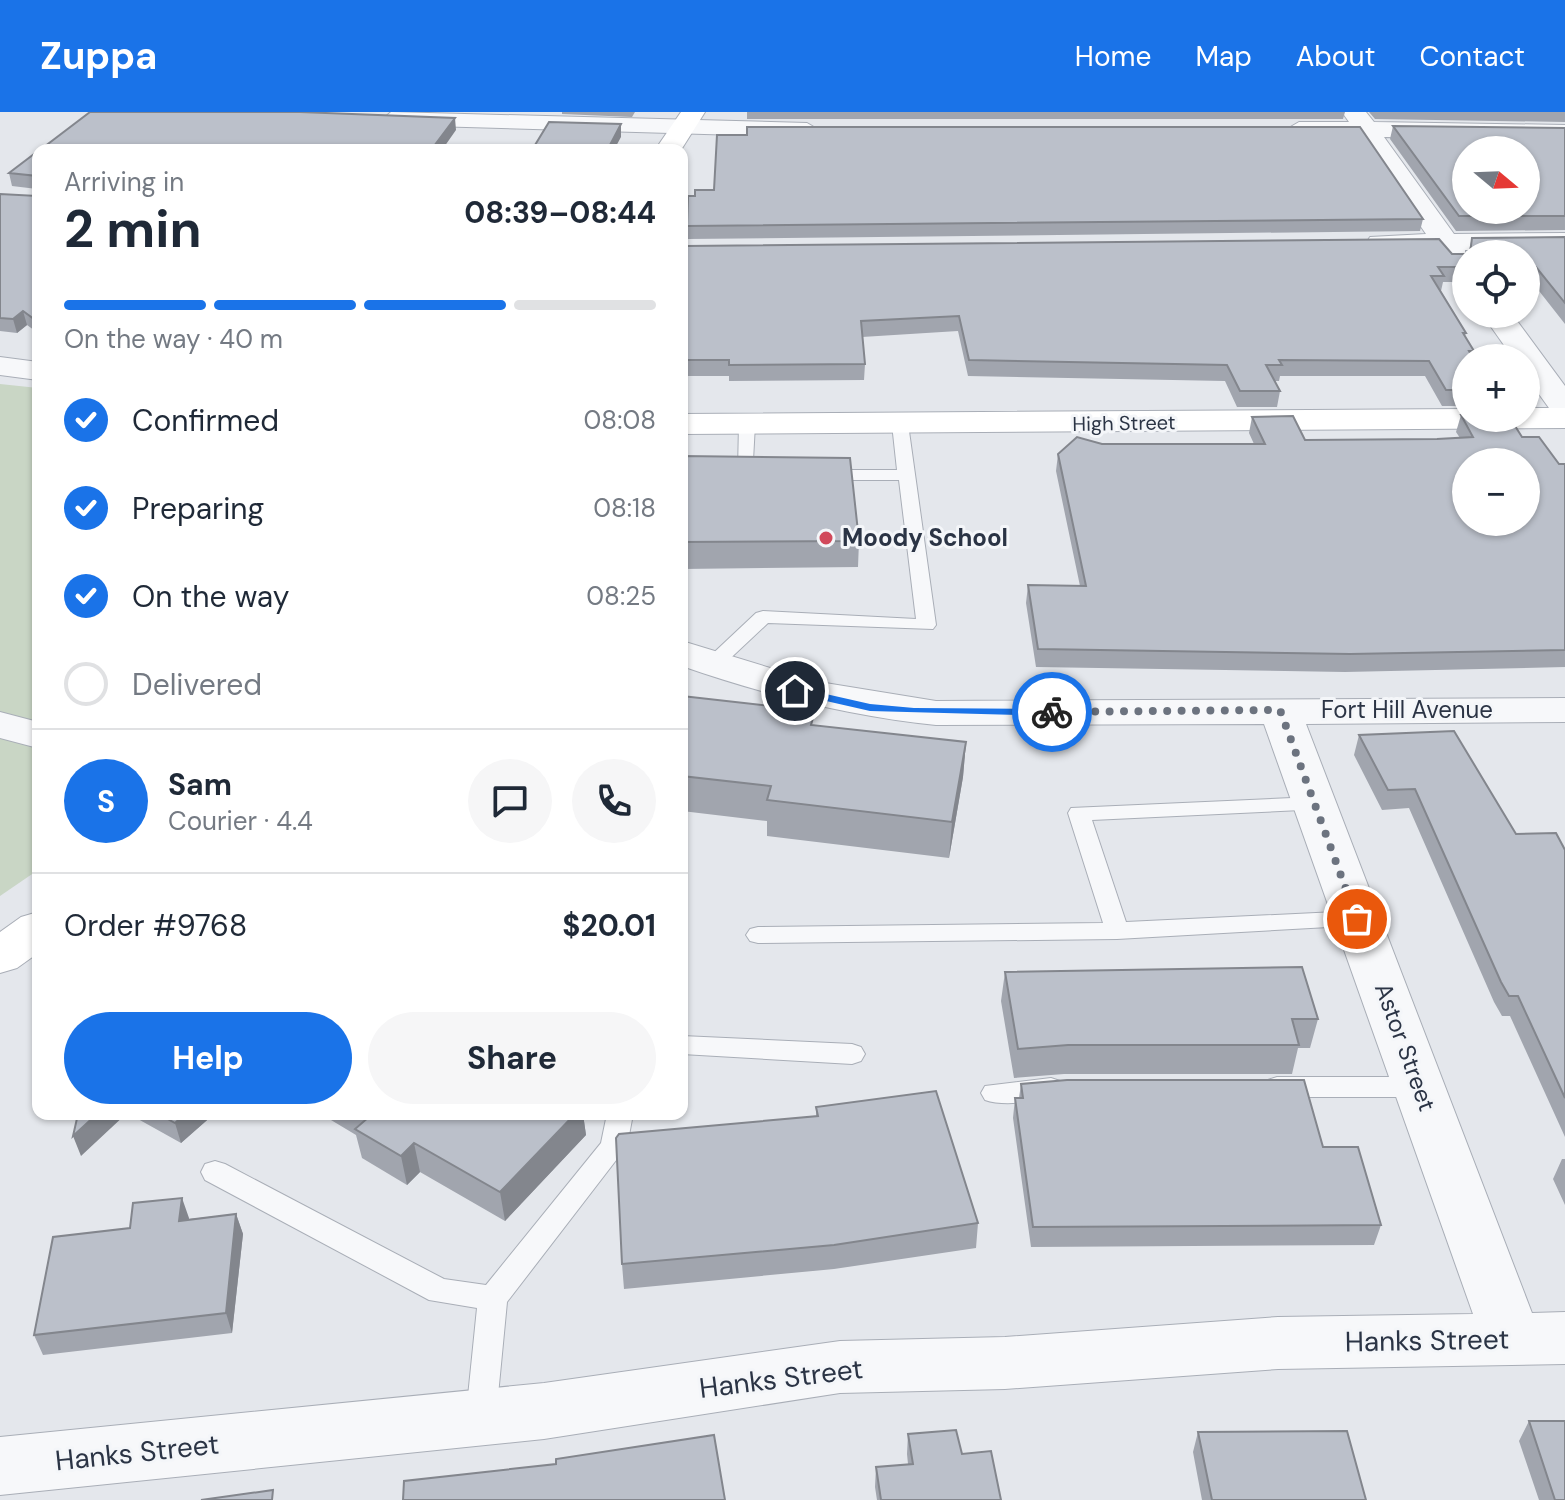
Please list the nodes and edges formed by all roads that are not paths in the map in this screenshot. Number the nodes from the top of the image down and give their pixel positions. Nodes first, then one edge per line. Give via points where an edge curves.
1 (365, 117) edge
2 (1360, 120) edge
3 (1273, 129) edge
4 (681, 130) edge
5 (839, 130) edge
6 (1565, 132) edge
7 (1565, 241) edge
8 (1445, 242) junction
9 (1350, 243) edge
10 (1452, 252) edge
11 (1507, 328) edge
12 (0, 366) edge
13 (32, 370) edge
14 (1565, 408) edge
15 (1565, 418) edge
16 (688, 424) edge
17 (747, 424) junction
18 (900, 424) junction
19 (688, 475) edge
20 (804, 475) edge
21 (907, 475) junction
22 (698, 659) edge
23 (1280, 710) junction
24 (1565, 710) edge
25 (0, 725) edge
26 (32, 733) edge
27 (1314, 804) junction
28 (1357, 919) junction
29 (1117, 931) junction
30 (32, 933) edge
31 (758, 935) dead end
32 (0, 956) edge
33 (688, 1045) edge
34 (852, 1054) dead end
35 (1080, 1087) edge
36 (1250, 1087) edge
37 (1420, 1087) junction
38 (994, 1093) dead end
39 (619, 1120) edge
40 (215, 1172) dead end
41 (493, 1298) junction
42 (1539, 1338) edge
43 (481, 1416) junction
44 (0, 1466) edge

1 - 4 street
2 - 3 street
2 - 6 street
2 - 8 street
4 - 5 street
7 - 8 street
8 - 9 street
8 - 10 street
11 - 14 street
12 - 13 street
15 - 18 street, High Street
16 - 17 street, High Street
17 - 18 street, High Street
17 - 19 lane via 753,475
18 - 21 lane
20 - 21 lane
21 - 22 lane via 926,625 763,617
22 - 23 street, Fort Hill Avenue via 816,697 870,708 936,713
23 - 24 street, Fort Hill Avenue
23 - 27 street, Astor Street
25 - 26 street
27 - 28 street, Astor Street
27 - 29 lane via 1079,813
28 - 29 lane
28 - 37 street, Astor Street
29 - 31 lane
30 - 32 street
33 - 34 lane
35 - 38 lane
36 - 37 lane
37 - 42 street, Astor Street
39 - 41 lane via 614,1146
40 - 41 lane via 439,1291
41 - 43 lane
42 - 43 street, Hanks Street via 1278,1343 1005,1363 840,1367
43 - 44 street, Hanks Street

